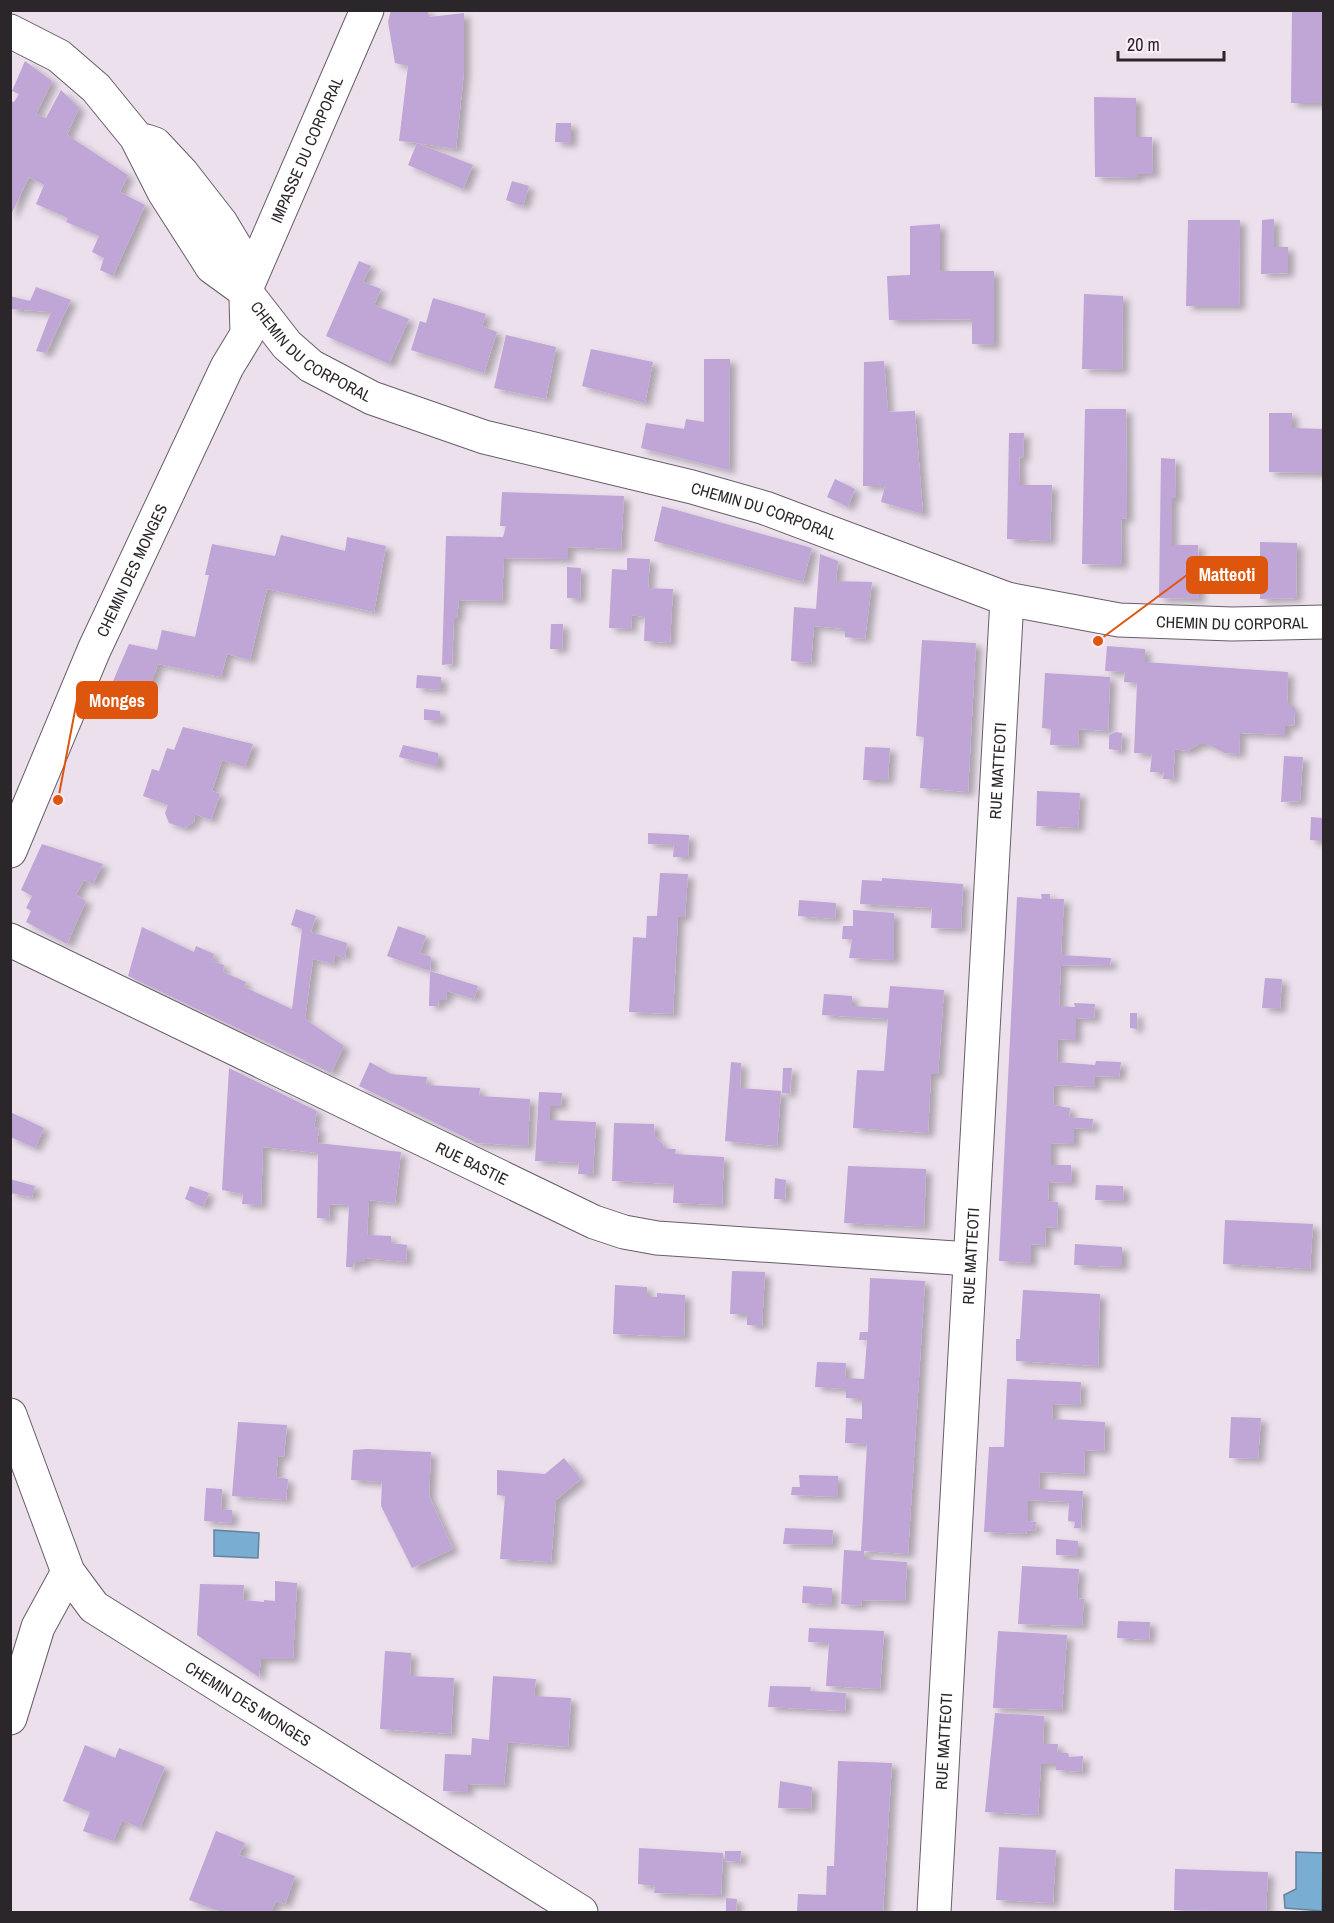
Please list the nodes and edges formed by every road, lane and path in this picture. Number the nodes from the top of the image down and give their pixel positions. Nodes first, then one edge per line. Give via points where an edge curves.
1 (367, 10) edge
2 (10, 31) edge
3 (245, 291) junction
4 (1007, 599) junction
5 (1323, 622) edge
6 (10, 851) edge
7 (10, 940) edge
8 (970, 1259) junction
9 (10, 1415) edge
10 (68, 1572) junction
11 (10, 1718) edge
12 (581, 1912) edge
13 (934, 1912) edge

1 - 3 street, IMPASSE DU CORPORAL
2 - 3 street, CHEMIN DU CORPORAL via 59,56 96,88 136,137 164,192 212,267
3 - 4 street, CHEMIN DU CORPORAL via 287,345 311,366 372,399 484,437 765,508
3 - 6 street, CHEMIN DES MONGES via 247,334 227,367 94,650
4 - 5 street, CHEMIN DU CORPORAL via 1119,620
4 - 8 street, RUE MATTEOTI
7 - 8 street, RUE BASTIE via 594,1222 657,1238
8 - 13 street, RUE MATTEOTI
9 - 10 street, CHEMIN DES MONGES
10 - 11 street via 38,1627
10 - 12 street, CHEMIN DES MONGES via 94,1607

